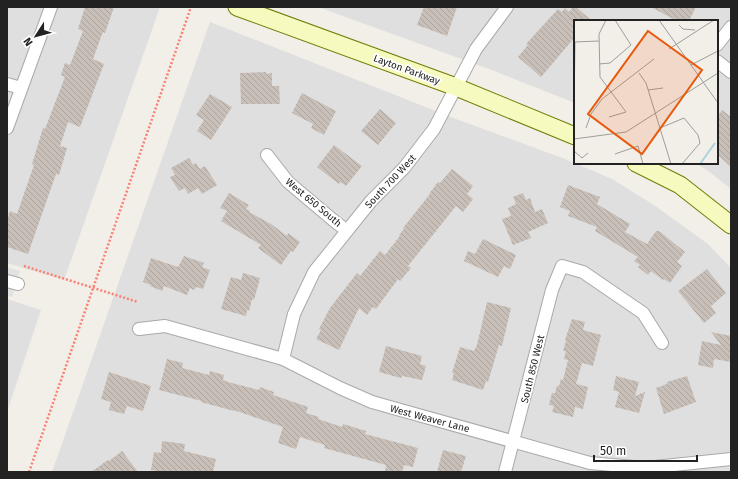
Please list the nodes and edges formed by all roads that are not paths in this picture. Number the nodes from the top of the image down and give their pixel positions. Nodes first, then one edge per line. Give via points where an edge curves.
1 (51, 7) edge
2 (237, 7) edge
3 (508, 7) edge
4 (731, 27) edge
5 (718, 45) edge
6 (718, 62) edge
7 (731, 72) edge
8 (7, 84) edge
9 (456, 87) junction
10 (21, 88) junction
11 (7, 128) edge
12 (574, 136) edge
13 (267, 155) dead end
14 (638, 164) edge
15 (731, 225) edge
16 (346, 230) junction
17 (139, 329) dead end
18 (662, 342) dead end
19 (283, 359) junction
20 (513, 441) junction
21 (731, 459) edge
22 (505, 472) edge

1 - 10 street
2 - 9 main road, Layton Parkway
3 - 9 street, South 700 West via 476,49
4 - 5 street
6 - 7 street
8 - 10 street
9 - 12 main road, Layton Parkway
9 - 16 street, South 700 West via 434,129 404,168
10 - 11 street
13 - 16 street, West 650 South via 288,182
14 - 15 main road via 680,185
16 - 19 street, South 700 West via 314,272 294,314
17 - 19 street, West Weaver Lane via 166,326
18 - 20 street, South 850 West via 642,313 583,272 562,266 552,290
19 - 20 street, West Weaver Lane via 372,402
20 - 21 street, West Weaver Lane via 590,463 645,468
20 - 22 street, South 850 West

